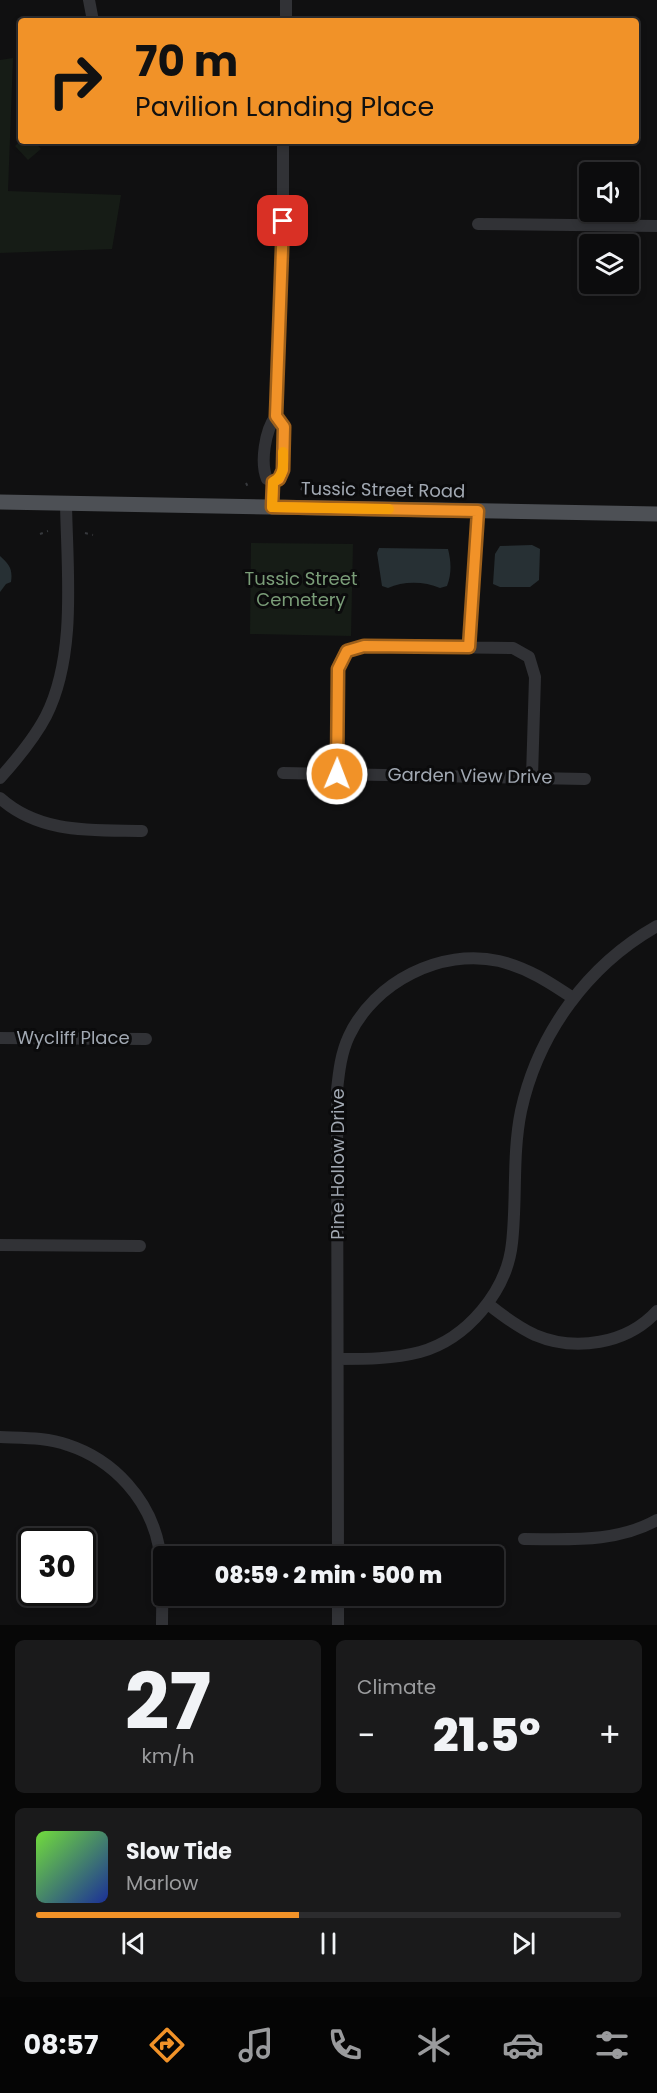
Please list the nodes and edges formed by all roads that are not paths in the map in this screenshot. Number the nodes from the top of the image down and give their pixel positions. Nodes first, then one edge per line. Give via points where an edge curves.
1 (89, 0) edge
2 (286, 0) edge
3 (92, 18) edge
4 (286, 18) edge
5 (283, 144) edge
6 (478, 224) dead end
7 (657, 226) edge
8 (276, 416) junction
9 (273, 482) junction
10 (0, 502) edge
11 (66, 503) junction
12 (272, 507) junction
13 (478, 511) junction
14 (657, 514) edge
15 (469, 647) junction
16 (284, 773) dead end
17 (337, 774) junction
18 (532, 777) junction
19 (0, 778) edge
20 (585, 779) dead end
21 (0, 798) edge
22 (142, 831) dead end
23 (657, 926) edge
24 (573, 998) junction
25 (0, 1038) edge
26 (146, 1038) dead end
27 (0, 1245) edge
28 (140, 1246) dead end
29 (488, 1304) junction
30 (653, 1316) edge
31 (657, 1331) edge
32 (339, 1359) junction
33 (0, 1437) edge
34 (657, 1520) edge
35 (524, 1539) dead end
36 (338, 1546) edge
37 (338, 1606) edge
38 (162, 1625) edge
39 (338, 1625) edge

1 - 3 street
2 - 4 street
5 - 8 street
6 - 7 street
8 - 9 street via 267,432 264,471
8 - 9 street via 284,427 283,470
9 - 12 street
10 - 11 main road, Tussic Street Road
11 - 12 main road, Tussic Street Road
11 - 19 street via 67,632 62,671 51,705 34,737
12 - 13 main road, Tussic Street Road
13 - 14 main road, Tussic Street Road
13 - 15 street
15 - 17 street via 364,646 347,651 338,669
15 - 18 street via 513,648 529,657 535,677
16 - 17 street, Garden View Drive
17 - 18 street, Garden View Drive
18 - 20 street, Garden View Drive
21 - 22 street via 21,813 58,827
23 - 24 street via 624,947
24 - 29 street via 534,1069 526,1094 516,1153 509,1262
24 - 32 street, Pine Hollow Drive via 519,967 460,959 420,969 403,978 388,987 361,1016 344,1048 337,1090
25 - 26 street, Wycliff Place
27 - 28 street
29 - 30 street via 536,1335 582,1344 616,1337
29 - 32 street via 466,1326 423,1351 380,1359
30 - 31 street
32 - 36 street, Pine Hollow Drive
33 - 38 street via 47,1439 76,1448 104,1462 133,1490 145,1508 159,1545
34 - 35 street via 606,1538
37 - 39 street

